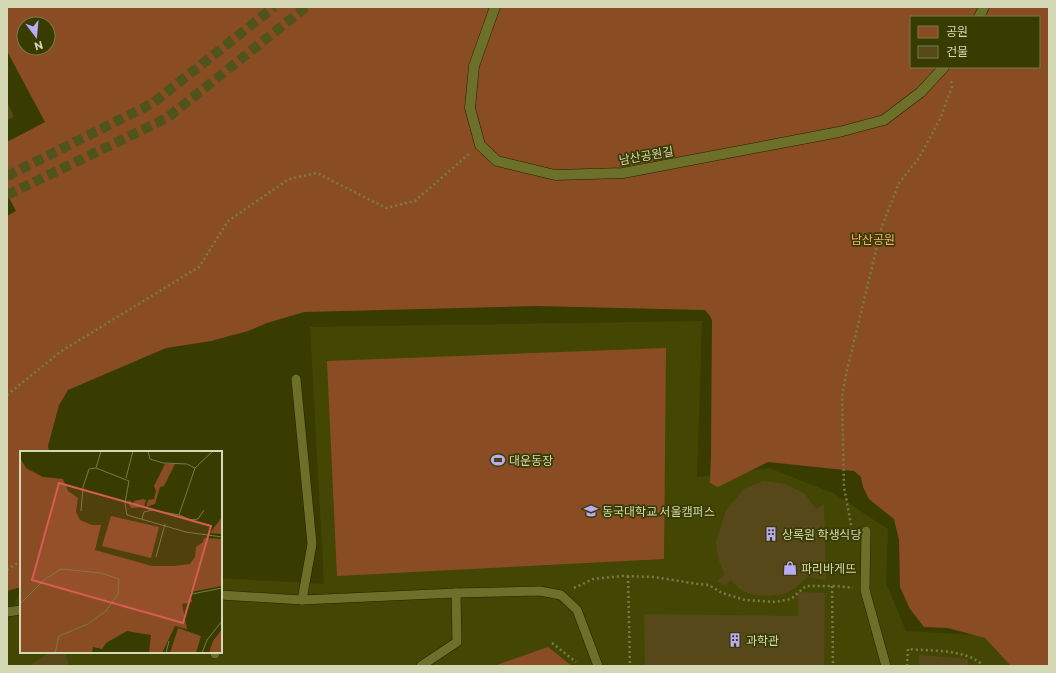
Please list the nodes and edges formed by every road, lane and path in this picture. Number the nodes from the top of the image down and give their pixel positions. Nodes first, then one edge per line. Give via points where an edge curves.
1 (495, 7) edge
2 (984, 7) edge
3 (979, 16) edge
4 (947, 71) edge
5 (480, 145) junction
6 (296, 379) dead end
7 (7, 395) edge
8 (866, 531) dead end
9 (853, 532) dead end
10 (19, 562) dead end
11 (7, 570) edge
12 (628, 576) junction
13 (853, 581) dead end
14 (832, 586) junction
15 (853, 588) junction
16 (865, 590) junction
17 (456, 593) junction
18 (561, 594) junction
19 (222, 595) edge
20 (302, 600) junction
21 (20, 610) edge
22 (7, 612) edge
23 (552, 643) dead end
24 (576, 662) dead end
25 (421, 666) edge
26 (598, 666) edge
27 (630, 666) edge
28 (833, 666) edge
29 (886, 666) edge
30 (907, 666) edge
31 (984, 666) edge

1 - 5 street via 474,66 470,108
2 - 3 street
4 - 5 street, 남산공원길 via 884,120 839,132 623,173 555,175 497,161
4 - 9 path via 952,87 940,119 919,158 899,183 882,226 847,370 842,396 844,487
5 - 7 path via 415,201 386,208 317,173 289,179 228,221 199,267 60,352
6 - 20 lane via 312,544
8 - 16 lane
10 - 11 path
12 - 14 path via 654,576 709,585 722,593 745,600 775,602 791,599 806,586
12 - 18 path via 593,579
12 - 27 path
13 - 15 path
14 - 15 path
14 - 28 path
15 - 16 path
16 - 29 lane
17 - 18 lane via 540,591
17 - 20 lane
17 - 25 lane via 457,642
18 - 26 lane via 577,610
19 - 20 lane
21 - 22 lane
23 - 24 path
30 - 31 path via 908,649 962,654 978,660

